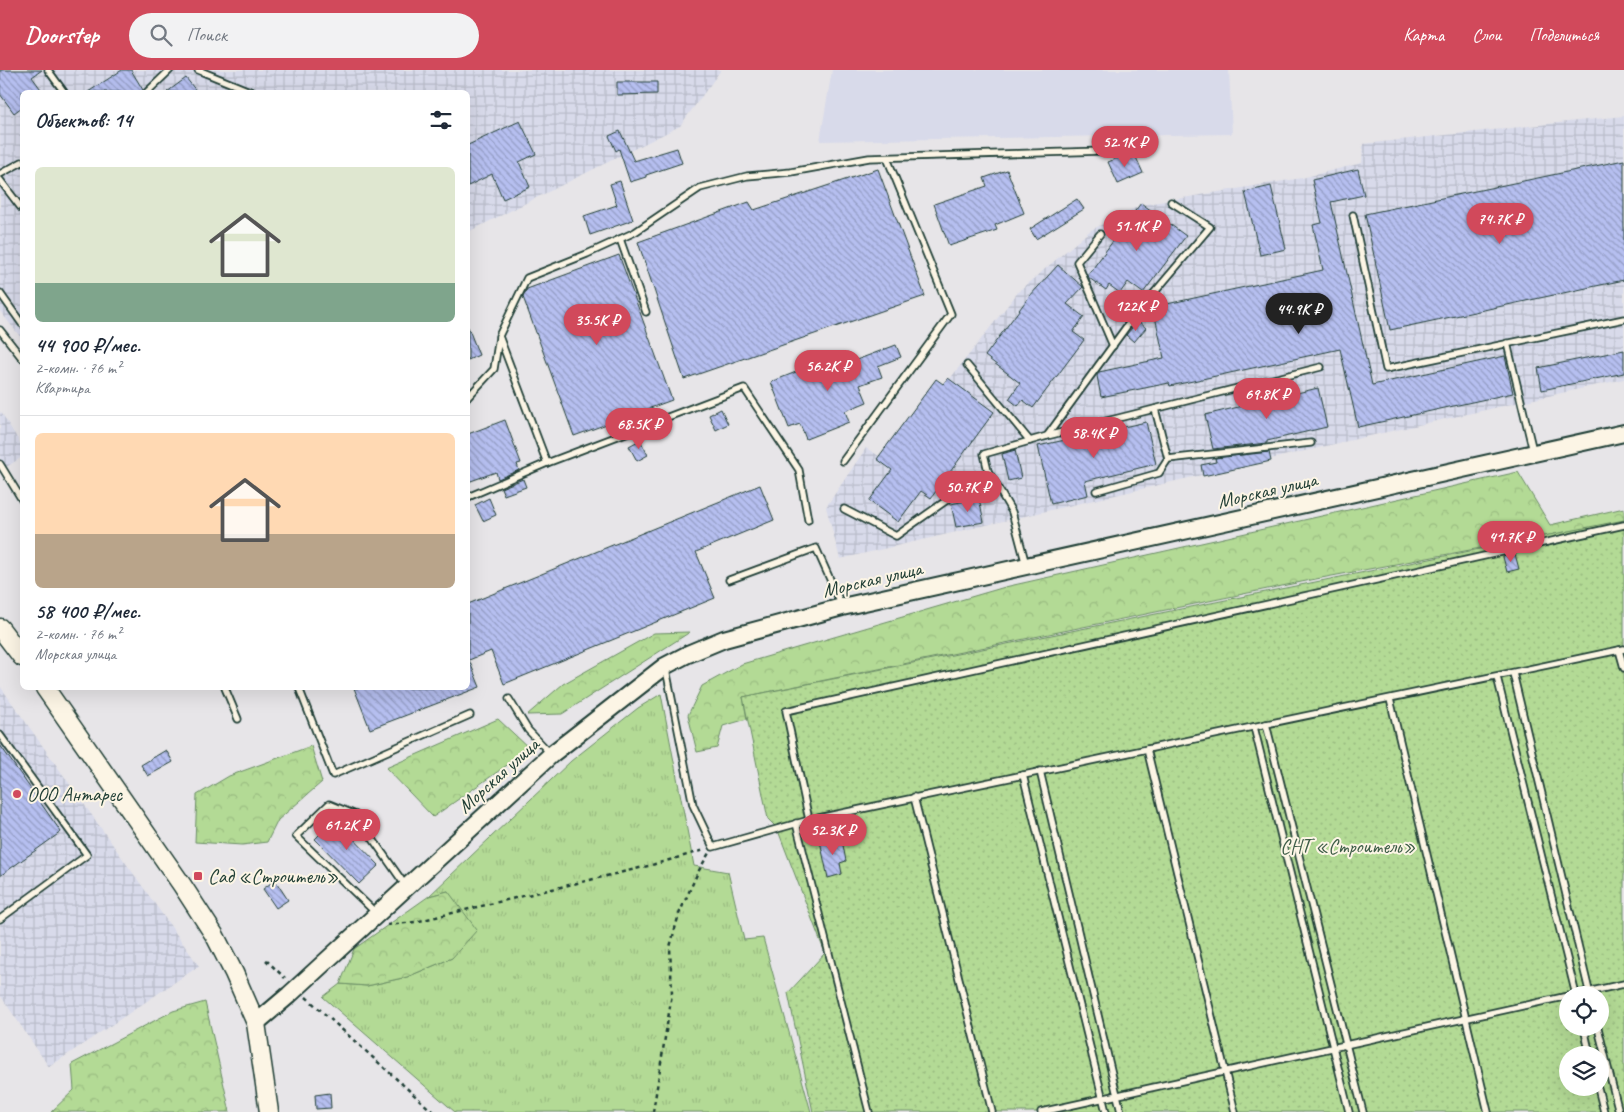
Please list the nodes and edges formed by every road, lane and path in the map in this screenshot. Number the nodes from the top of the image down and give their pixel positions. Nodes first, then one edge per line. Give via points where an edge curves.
1 (48, 70) edge
2 (170, 70) edge
3 (198, 70) edge
4 (63, 90) edge
5 (149, 90) edge
6 (247, 90) edge
7 (1137, 150) dead end
8 (887, 158) junction
9 (20, 163) edge
10 (0, 174) edge
11 (0, 180) edge
12 (1171, 202) dead end
13 (20, 206) edge
14 (1353, 215) dead end
15 (1100, 234) dead end
16 (620, 239) junction
17 (0, 293) edge
18 (646, 312) dead end
19 (1624, 319) edge
20 (20, 321) edge
21 (0, 330) edge
22 (499, 336) junction
23 (1507, 343) junction
24 (1113, 346) junction
25 (20, 355) edge
26 (967, 365) dead end
27 (1321, 368) dead end
28 (470, 395) edge
29 (1155, 409) junction
30 (1624, 433) edge
31 (1046, 436) junction
32 (1030, 441) junction
33 (1311, 443) dead end
34 (1534, 453) junction
35 (1168, 460) junction
36 (843, 461) dead end
37 (546, 463) junction
38 (0, 464) edge
39 (988, 472) junction
40 (1096, 491) dead end
41 (470, 496) edge
42 (20, 497) edge
43 (844, 509) dead end
44 (808, 520) dead end
45 (1624, 525) edge
46 (1026, 565) junction
47 (730, 580) dead end
48 (842, 608) junction
49 (0, 628) edge
50 (1622, 650) edge
51 (20, 654) edge
52 (665, 666) junction
53 (1624, 668) edge
54 (1513, 673) junction
55 (1496, 677) junction
56 (46, 690) edge
57 (225, 690) edge
58 (299, 690) edge
59 (509, 699) dead end
60 (1390, 699) junction
61 (470, 715) dead end
62 (238, 719) dead end
63 (1266, 724) junction
64 (1254, 727) junction
65 (0, 735) edge
66 (1147, 749) junction
67 (552, 754) junction
68 (1040, 771) junction
69 (1024, 775) junction
70 (914, 797) junction
71 (809, 820) junction
72 (796, 823) junction
73 (713, 847) junction
74 (406, 887) junction
75 (377, 914) junction
76 (0, 919) edge
77 (363, 927) junction
78 (266, 960) dead end
79 (1624, 984) edge
80 (1570, 986) edge
81 (1588, 986) edge
82 (296, 988) junction
83 (1609, 988) edge
84 (1559, 998) edge
85 (1466, 1018) junction
86 (256, 1023) junction
87 (1600, 1036) edge
88 (1347, 1046) junction
89 (1334, 1048) junction
90 (1226, 1072) junction
91 (1117, 1096) junction
92 (1600, 1096) edge
93 (1103, 1099) junction
94 (269, 1112) edge
95 (433, 1112) edge
96 (653, 1112) edge
97 (870, 1112) edge
98 (992, 1112) edge
99 (1041, 1112) edge
100 (1106, 1112) edge
101 (1121, 1112) edge
102 (1236, 1112) edge
103 (1349, 1112) edge
104 (1363, 1112) edge
105 (1488, 1112) edge
106 (1604, 1112) edge
107 (1619, 1112) edge

1 - 4 lane
2 - 5 lane
3 - 6 lane
7 - 8 lane
8 - 16 lane via 747,176 700,188
8 - 36 lane via 951,314
9 - 10 lane
11 - 13 lane
12 - 24 lane via 1210,227
14 - 23 lane via 1386,369
15 - 24 lane via 1077,262
16 - 18 lane
16 - 22 lane via 527,278
17 - 20 lane
19 - 23 lane
21 - 25 lane
22 - 28 lane via 494,369
22 - 37 lane
23 - 34 lane
24 - 31 lane
26 - 32 lane
27 - 29 lane
29 - 31 lane
29 - 35 lane
30 - 34 street, Морская улица
31 - 32 lane
32 - 39 lane via 984,454
33 - 35 lane
34 - 46 street, Морская улица
35 - 40 lane via 1159,473
37 - 41 lane
37 - 44 lane via 744,388 799,470
38 - 42 lane
39 - 43 lane via 896,536
39 - 46 lane via 1012,512
45 - 71 lane via 786,711
46 - 48 street, Морская улица
47 - 48 lane via 816,548
48 - 52 street, Морская улица via 724,638
49 - 51 main road
50 - 53 lane
50 - 54 lane
52 - 67 street, Морская улица
52 - 73 lane via 693,805
54 - 55 lane
54 - 81 lane
55 - 60 lane
55 - 80 lane
56 - 86 main road via 215,936
57 - 62 lane
58 - 61 lane via 333,775
59 - 67 lane via 528,730
60 - 63 lane
60 - 85 lane
63 - 64 lane
63 - 88 lane
64 - 66 lane
64 - 89 lane
65 - 76 lane via 87,855
66 - 68 lane
66 - 90 lane
67 - 74 street, Морская улица
68 - 69 lane
68 - 91 lane
69 - 70 lane
69 - 93 lane
70 - 71 lane
70 - 98 lane
71 - 72 lane
72 - 73 lane
72 - 97 lane
73 - 77 path via 648,866 415,922
73 - 96 path via 679,914 670,947 672,994
74 - 75 street, Морская улица
74 - 75 lane via 356,815 329,804 296,836
75 - 77 street, Морская улица
77 - 82 street, Морская улица
78 - 82 path
79 - 83 lane
82 - 86 street, Морская улица
82 - 95 path
84 - 85 lane
85 - 88 lane
85 - 105 lane
86 - 94 main road
87 - 107 lane
88 - 89 lane
88 - 104 lane
89 - 90 lane
89 - 103 lane
90 - 91 lane
90 - 102 lane
91 - 93 lane
91 - 101 lane
92 - 106 lane
93 - 99 lane
93 - 100 lane

